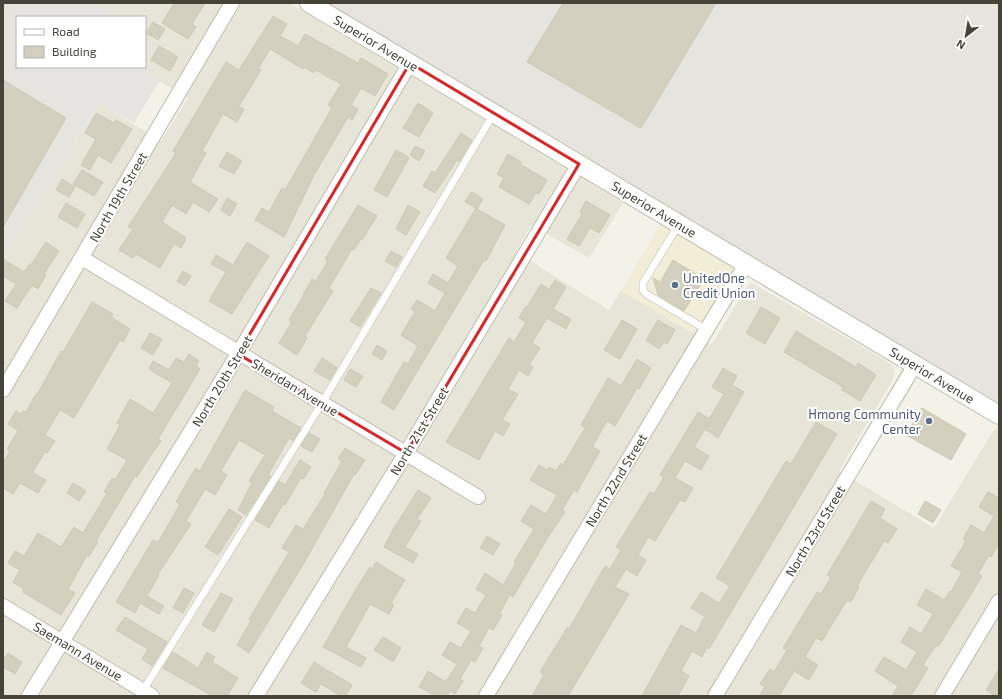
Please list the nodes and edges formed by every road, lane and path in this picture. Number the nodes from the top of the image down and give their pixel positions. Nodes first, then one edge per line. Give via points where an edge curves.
1 (232, 3) edge
2 (309, 3) edge
3 (410, 63) junction
4 (494, 113) junction
5 (579, 164) junction
6 (679, 224) junction
7 (82, 258) junction
8 (746, 264) junction
9 (707, 330) junction
10 (238, 354) junction
11 (915, 365) junction
12 (4, 385) edge
13 (322, 403) junction
14 (999, 415) edge
15 (406, 453) junction
16 (478, 497) dead end
17 (999, 601) edge
18 (3, 606) edge
19 (62, 642) junction
20 (145, 694) edge
21 (29, 696) edge
22 (256, 696) edge
23 (486, 696) edge
24 (715, 696) edge
25 (942, 696) edge

1 - 7 street, North 19th Street
2 - 3 street, Superior Avenue
3 - 4 street, Superior Avenue
3 - 10 street, North 20th Street
4 - 5 street, Superior Avenue
4 - 13 lane
5 - 6 street, Superior Avenue
5 - 15 street, North 21st Street
6 - 8 street, Superior Avenue
6 - 9 lane via 643,282 643,290
7 - 10 street, Sheridan Avenue
7 - 12 street, North 19th Street
8 - 9 street, North 22nd Street
8 - 11 street, Superior Avenue
9 - 23 street, North 22nd Street
10 - 13 street, Sheridan Avenue
10 - 19 street, North 20th Street
11 - 14 street, Superior Avenue
11 - 24 street, North 23rd Street
13 - 15 street, Sheridan Avenue
13 - 20 lane
15 - 16 street, Sheridan Avenue
15 - 22 street, North 21st Street
17 - 25 street
18 - 19 street, Saemann Avenue
19 - 20 street, Saemann Avenue
19 - 21 street, North 20th Street

